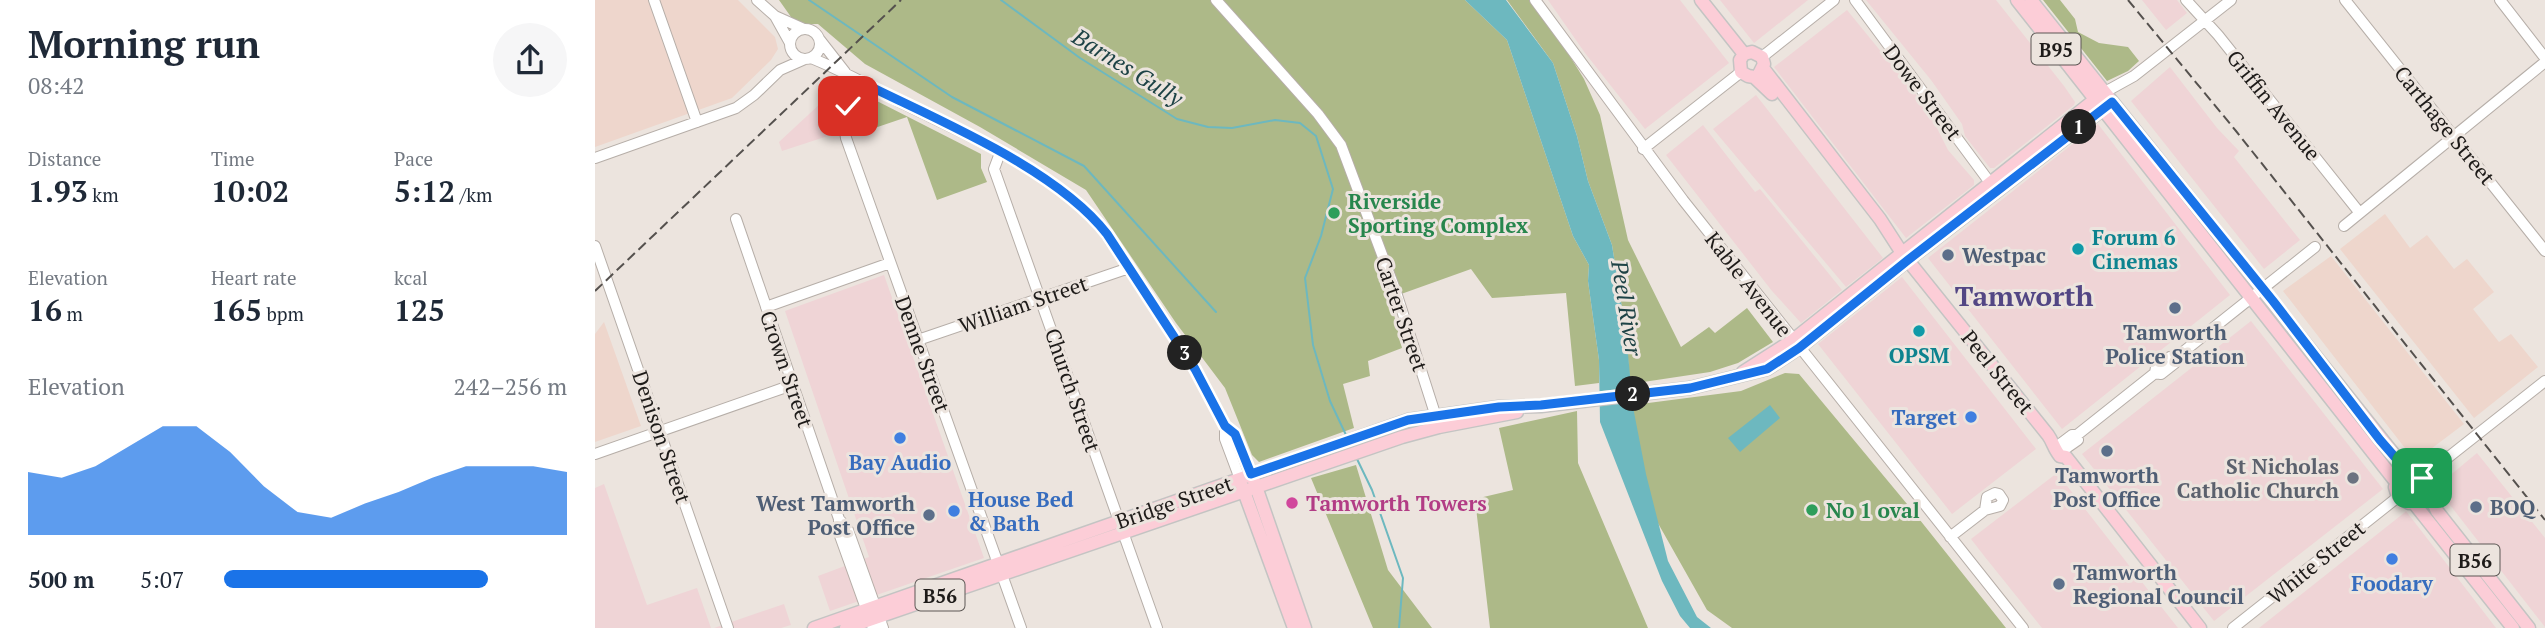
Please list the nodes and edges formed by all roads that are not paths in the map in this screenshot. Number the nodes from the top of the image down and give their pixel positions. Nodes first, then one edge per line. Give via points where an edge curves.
1 (654, 0) edge
2 (757, 0) edge
3 (1216, 0) edge
4 (1535, 0) edge
5 (1701, 0) edge
6 (1834, 0) edge
7 (1855, 0) edge
8 (2017, 0) edge
9 (2031, 0) edge
10 (2186, 0) edge
11 (2231, 0) edge
12 (2345, 0) edge
13 (2500, 0) edge
14 (775, 16) junction
15 (2206, 20) junction
16 (804, 29) junction
17 (820, 40) junction
18 (790, 45) junction
19 (1744, 54) junction
20 (808, 59) junction
21 (2545, 60) edge
22 (1760, 67) junction
23 (780, 71) junction
24 (1741, 72) junction
25 (845, 73) junction
26 (861, 82) junction
27 (2104, 100) junction
28 (697, 122) junction
29 (2453, 136) junction
30 (1643, 149) junction
31 (1000, 153) junction
32 (595, 158) edge
33 (1991, 184) junction
34 (2359, 212) junction
35 (736, 219) dead end
36 (2344, 226) dead end
37 (595, 246) edge
38 (2315, 247) dead end
39 (2545, 251) edge
40 (1905, 256) junction
41 (890, 263) junction
42 (1129, 268) junction
43 (2263, 289) junction
44 (1040, 298) junction
45 (2252, 299) junction
46 (766, 307) junction
47 (918, 340) junction
48 (1796, 344) junction
49 (2545, 381) edge
50 (792, 385) junction
51 (1437, 421) junction
52 (659, 430) junction
53 (2061, 448) junction
54 (595, 454) edge
55 (2408, 472) junction
56 (1248, 482) junction
57 (2396, 482) junction
58 (2424, 483) junction
59 (2398, 497) junction
60 (2413, 502) junction
61 (1985, 510) dead end
62 (1121, 526) junction
63 (1950, 537) junction
64 (1000, 569) junction
65 (874, 618) edge
66 (728, 628) edge
67 (814, 628) edge
68 (846, 628) edge
69 (1021, 628) edge
70 (1157, 628) edge
71 (1294, 628) edge
72 (1305, 628) edge
73 (2023, 628) edge
74 (2200, 628) edge
75 (2233, 628) edge
76 (2513, 628) edge
77 (2529, 628) edge

1 - 28 street
2 - 14 street
3 - 51 street, Carter Street via 1341,145 1396,292
4 - 30 street, Kable Avenue
5 - 19 main road
6 - 22 street
7 - 33 street, Dowe Street
8 - 27 main road, B95
9 - 27 main road, B95
10 - 15 street, Griffin Avenue
11 - 15 street
12 - 29 street, Carthage Street
13 - 21 street
14 - 16 street
14 - 18 street
15 - 27 street
15 - 34 street, Griffin Avenue
16 - 17 street
16 - 18 street via 796,32
17 - 20 street via 818,53
17 - 25 street
18 - 20 street via 794,54
18 - 23 street
19 - 22 main road via 1752,52
19 - 24 main road via 1739,60
20 - 23 street
20 - 25 street
21 - 29 street
22 - 24 main road via 1748,76
22 - 40 main road, Peel Street
23 - 28 street via 745,102
24 - 30 street
25 - 26 street
26 - 31 street
26 - 41 street, Denne Street via 843,124
27 - 33 main road, B56
27 - 40 main road, B56
27 - 43 main road
27 - 45 main road
28 - 32 street
29 - 34 street
29 - 39 street, Carthage Street
30 - 48 street, Kable Avenue
31 - 42 street via 1089,214
31 - 44 street, Church Street via 994,169
33 - 40 main road, B56
34 - 36 street
35 - 46 street, Crown Street
37 - 52 street, Denison Street
38 - 43 street
40 - 48 main road, B56
40 - 53 main road, Peel Street
41 - 46 street
41 - 47 street, Denne Street
42 - 44 street, William Street
42 - 56 street via 1195,369 1225,426 1235,434
43 - 45 street
43 - 55 main road
44 - 47 street, William Street
44 - 62 street, Church Street
45 - 53 street via 2077,435 2078,440
45 - 57 main road
46 - 50 street, Crown Street
47 - 64 street, Denne Street
48 - 51 main road, Bridge Street / B56 via 1767,369 1728,380 1541,405 1501,416
48 - 63 street, Kable Avenue
49 - 58 street
50 - 52 street
50 - 65 street, Crown Street via 839,519 839,533
51 - 56 main road, Bridge Street / B56 via 1275,480
51 - 56 main road, Bridge Street / B56 via 1408,420 1361,435 1269,468
52 - 54 street
52 - 66 street, Denison Street
53 - 74 main road, Peel Street
55 - 57 main road
55 - 58 main road
56 - 62 main road, Bridge Street / B56
56 - 71 main road
56 - 72 main road
57 - 59 main road
58 - 60 main road via 2421,498
58 - 77 main road, B56 via 2445,523
59 - 60 main road
59 - 75 street, White Street
60 - 76 main road, B56
61 - 63 street
62 - 64 main road, Bridge Street / B56
62 - 70 street, Church Street
63 - 73 street, Kable Avenue
64 - 65 main road, Bridge Street / B56
64 - 69 street, Denne Street
65 - 67 main road, Bridge Street / B56
65 - 68 main road, Bridge Street / B56

